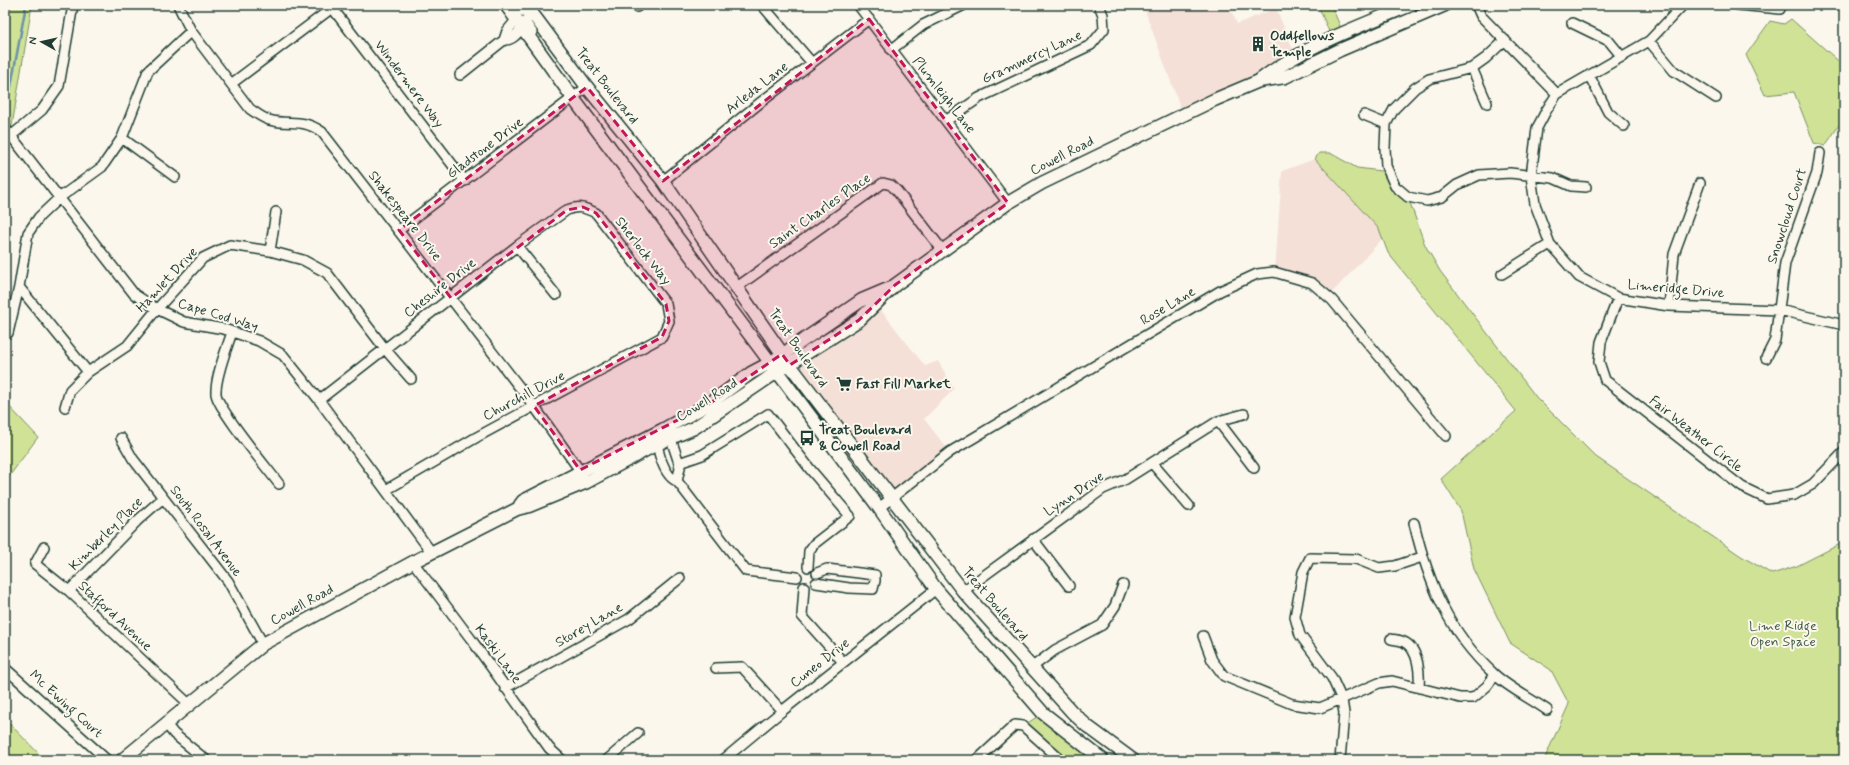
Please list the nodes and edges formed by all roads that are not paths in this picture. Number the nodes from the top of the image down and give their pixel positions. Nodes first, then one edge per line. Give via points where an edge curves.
1 (73, 5) edge
2 (178, 5) edge
3 (506, 5) edge
4 (511, 5) edge
5 (762, 5) edge
6 (858, 5) edge
7 (964, 5) edge
8 (1099, 5) edge
9 (1411, 5) edge
10 (1445, 5) edge
11 (1476, 5) edge
12 (1683, 5) edge
13 (1738, 5) edge
14 (333, 6) edge
15 (530, 7) edge
16 (1780, 9) dead end
17 (869, 19) junction
18 (520, 23) junction
19 (1572, 23) dead end
20 (191, 31) junction
21 (1505, 40) junction
22 (1649, 41) junction
23 (536, 46) junction
24 (891, 50) junction
25 (1622, 57) junction
26 (812, 63) junction
27 (1472, 68) junction
28 (460, 75) dead end
29 (1589, 75) junction
30 (1259, 81) junction
31 (231, 84) junction
32 (587, 87) junction
33 (1557, 94) junction
34 (573, 98) junction
35 (1716, 98) dead end
36 (1488, 103) dead end
37 (1364, 115) dead end
38 (947, 120) junction
39 (1386, 124) junction
40 (1624, 126) dead end
41 (5, 128) edge
42 (11, 136) junction
43 (122, 138) junction
44 (1820, 153) dead end
45 (1531, 176) junction
46 (175, 177) dead end
47 (465, 181) junction
48 (662, 181) junction
49 (1700, 183) dead end
50 (1586, 187) dead end
51 (59, 198) junction
52 (1008, 203) junction
53 (583, 207) joint
54 (276, 212) dead end
55 (399, 230) junction
56 (1550, 244) junction
57 (517, 246) junction
58 (270, 251) junction
59 (943, 251) junction
60 (1502, 274) dead end
61 (895, 286) junction
62 (19, 287) junction
63 (737, 287) junction
64 (556, 295) dead end
65 (451, 298) junction
66 (1618, 298) junction
67 (1669, 306) junction
68 (157, 309) junction
69 (1779, 310) junction
70 (669, 321) joint
71 (1844, 325) edge
72 (232, 332) junction
73 (8, 333) dead end
74 (385, 349) junction
75 (782, 354) junction
76 (1766, 358) dead end
77 (790, 365) junction
78 (773, 367) junction
79 (88, 372) junction
80 (411, 379) dead end
81 (319, 400) junction
82 (65, 406) dead end
83 (534, 406) junction
84 (1244, 414) dead end
85 (1218, 421) junction
86 (662, 430) junction
87 (1446, 436) dead end
88 (121, 438) dead end
89 (671, 439) junction
90 (657, 444) junction
91 (1844, 452) edge
92 (679, 463) junction
93 (1152, 463) junction
94 (1254, 468) dead end
95 (580, 470) junction
96 (677, 481) junction
97 (587, 482) junction
98 (279, 484) dead end
99 (386, 490) junction
100 (163, 498) junction
101 (891, 498) junction
102 (1189, 506) dead end
103 (879, 508) junction
104 (517, 509) junction
105 (1414, 523) dead end
106 (1033, 539) junction
107 (44, 547) dead end
108 (432, 553) junction
109 (1422, 557) junction
110 (413, 562) junction
111 (808, 567) junction
112 (817, 573) junction
113 (796, 577) junction
114 (680, 578) dead end
115 (816, 583) junction
116 (1123, 585) dead end
117 (1069, 586) dead end
118 (804, 587) junction
119 (936, 589) junction
120 (69, 591) junction
121 (963, 591) junction
122 (1203, 636) dead end
123 (1391, 639) dead end
124 (263, 644) junction
125 (843, 662) junction
126 (5, 668) edge
127 (716, 668) dead end
128 (1031, 668) junction
129 (1495, 674) junction
130 (505, 688) junction
131 (1419, 688) junction
132 (1342, 700) junction
133 (189, 704) junction
134 (1547, 710) dead end
135 (782, 711) junction
136 (166, 724) junction
137 (638, 733) dead end
138 (107, 760) edge
139 (122, 760) edge
140 (206, 760) edge
141 (562, 760) edge
142 (607, 760) edge
143 (723, 760) edge
144 (977, 760) edge
145 (1061, 760) edge
146 (1103, 760) edge
147 (1133, 760) edge
148 (1340, 760) edge

1 - 42 street via 59,86 42,110
2 - 20 street, Shakespeare Drive
3 - 18 street
4 - 15 street via 519,11
5 - 26 street
6 - 17 street, Plumleigh Lane
7 - 24 street via 924,25
8 - 38 street, Grammercy Lane via 1104,15 1104,29 1091,45 979,98
9 - 30 street, Cowell Road via 1343,33 1278,66
10 - 30 street, Cowell Road via 1340,50 1285,77
11 - 21 street via 1481,16
12 - 22 street, Limeridge Drive
13 - 16 street
14 - 31 street
14 - 47 street, Windermere Way
15 - 23 street via 526,23 537,40
15 - 32 street, Treat Boulevard
17 - 24 street, Plumleigh Lane
17 - 26 street, Arleda Lane
18 - 23 street
18 - 28 street via 507,31 504,40
19 - 25 street via 1609,41
20 - 31 street, Shakespeare Drive
20 - 43 street via 148,71
21 - 27 street
21 - 33 street
22 - 25 street, Limeridge Drive
22 - 35 street via 1674,71
23 - 34 street
24 - 38 street, Plumleigh Lane
25 - 29 street, Limeridge Drive
26 - 48 street, Arleda Lane
27 - 36 street
27 - 39 street via 1430,79 1414,88 1394,109
29 - 33 street, Limeridge Drive
29 - 40 street via 1608,112
30 - 52 street, Cowell Road via 1080,163
31 - 55 street, Shakespeare Drive via 250,109 260,116 269,120 295,121 312,125 322,132
32 - 34 street, Gladstone Drive
32 - 48 street, Treat Boulevard
33 - 45 street, Limeridge Drive via 1537,128
34 - 47 street, Gladstone Drive
34 - 78 street
37 - 39 street
38 - 52 street, Plumleigh Lane
39 - 45 street via 1386,166 1395,186 1408,197 1427,201 1442,197 1457,185 1479,175 1510,173
41 - 42 street, Cape Cod Way
42 - 51 street, Cape Cod Way
43 - 46 street
43 - 51 street via 102,167
44 - 69 street, Snowcloud Court via 1817,173 1785,263
45 - 50 street via 1553,178 1571,186
45 - 56 street, Limeridge Drive via 1535,204
47 - 55 street, Gladstone Drive
48 - 63 street, Treat Boulevard
49 - 67 street via 1674,254
51 - 62 street via 39,217 28,233
51 - 68 street, Cape Cod Way via 134,294
52 - 59 street, Cowell Road
53 - 57 street, Cheshire Drive via 567,210
53 - 70 street, Sherlock Way via 596,214 666,304
54 - 58 street
55 - 65 street, Shakespeare Drive
56 - 60 street
56 - 66 street, Limeridge Drive via 1579,277
57 - 64 street
57 - 65 street, Cheshire Drive
58 - 68 street, Hamlet Drive via 230,245 203,258
58 - 74 street, Hamlet Drive via 303,260 327,273
59 - 61 street, Cowell Road
59 - 63 street, Saint Charles Place via 897,191 891,185 883,183
61 - 75 street, Cowell Road via 862,300
61 - 77 street, Cowell Road via 859,320
62 - 73 street
62 - 79 street
63 - 75 street, Treat Boulevard
65 - 74 street, Cheshire Drive
65 - 83 street, Shakespeare Drive
66 - 67 street, Limeridge Drive
66 - 91 street, Fair Weather Circle via 1601,342 1599,362 1605,380 1742,487 1767,499 1794,495 1813,484
67 - 69 street, Limeridge Drive
68 - 72 street, Cape Cod Way via 184,322
68 - 79 street, Hamlet Drive via 128,346
69 - 71 street, Limeridge Drive
69 - 76 street, Snowcloud Court via 1775,340
70 - 83 street, Churchill Drive via 662,337
72 - 81 street, Cape Cod Way via 259,341 283,355
72 - 98 street via 216,394 224,410
74 - 80 street, Hamlet Drive
74 - 81 street, Cheshire Drive
75 - 77 street, Treat Boulevard
75 - 78 street, Cowell Road
77 - 78 street, Cowell Road
77 - 101 street, Treat Boulevard
78 - 86 street, Cowell Road via 751,373 709,404
78 - 89 street, Cowell Road via 694,428
78 - 103 street
79 - 82 street, Hamlet Drive via 70,390
81 - 99 street, Cape Cod Way
83 - 95 street, Shakespeare Drive
83 - 99 street, Churchill Drive
84 - 85 street, Lynn Drive
85 - 93 street, Lynn Drive
85 - 94 street
86 - 89 street
86 - 90 street
86 - 95 street, Cowell Road
87 - 101 street, Rose Lane via 1332,300 1312,283 1274,272 1257,274 1220,291 950,452
88 - 100 street, South Rosal Avenue via 132,459
89 - 90 street, Cowell Road
89 - 92 street
90 - 96 street via 666,472
90 - 97 street, Cowell Road
92 - 96 street
92 - 111 street via 702,456 768,414 850,516 814,544 809,551
93 - 102 street
93 - 106 street, Lynn Drive via 1103,489
95 - 97 street, Shakespeare Drive
95 - 104 street, Cowell Road via 523,500
96 - 113 street via 746,571
97 - 104 street, Cowell Road
99 - 108 street, Cape Cod Way
100 - 120 street, Kimberley Place
100 - 124 street, South Rosal Avenue via 228,581
101 - 103 street, Rose Lane
101 - 121 street, Treat Boulevard
103 - 119 street
104 - 108 street, Cowell Road
105 - 109 street
106 - 117 street
106 - 121 street, Lynn Drive
107 - 120 street, Stafford Avenue via 35,564
108 - 110 street, Cowell Road
109 - 129 street via 1436,596 1454,629
109 - 132 street via 1395,566 1379,568 1356,560 1310,558 1303,572 1295,617 1300,635 1332,678
110 - 124 street, Cowell Road
110 - 130 street, Kaski Lane
111 - 112 street
111 - 113 street via 802,568
112 - 115 street
112 - 115 street via 827,569 875,575 876,581 873,589
113 - 118 street via 798,583
114 - 130 street, Storey Lane via 629,619
115 - 118 street
116 - 128 street via 1115,606 1102,625 1055,650
118 - 125 street via 802,616
119 - 125 street, Cuneo Drive
119 - 146 street via 1043,713
120 - 133 street, Stafford Avenue
121 - 128 street, Treat Boulevard
122 - 132 street via 1212,660 1224,676 1292,704 1320,708
123 - 131 street via 1404,641 1418,660
124 - 133 street, Cowell Road
125 - 135 street, Cuneo Drive
126 - 138 street, Mc Ewing Court
127 - 135 street via 742,667
128 - 147 street, Treat Boulevard via 1087,726
129 - 131 street via 1474,698 1460,698
129 - 134 street
130 - 141 street, Kaski Lane via 554,754
131 - 132 street via 1392,681 1379,683
132 - 148 street via 1344,713
133 - 136 street, Cowell Road
135 - 143 street, Cuneo Drive
136 - 139 street, Cowell Road
136 - 140 street via 174,734
137 - 142 street
144 - 145 street via 1015,725 1023,726

